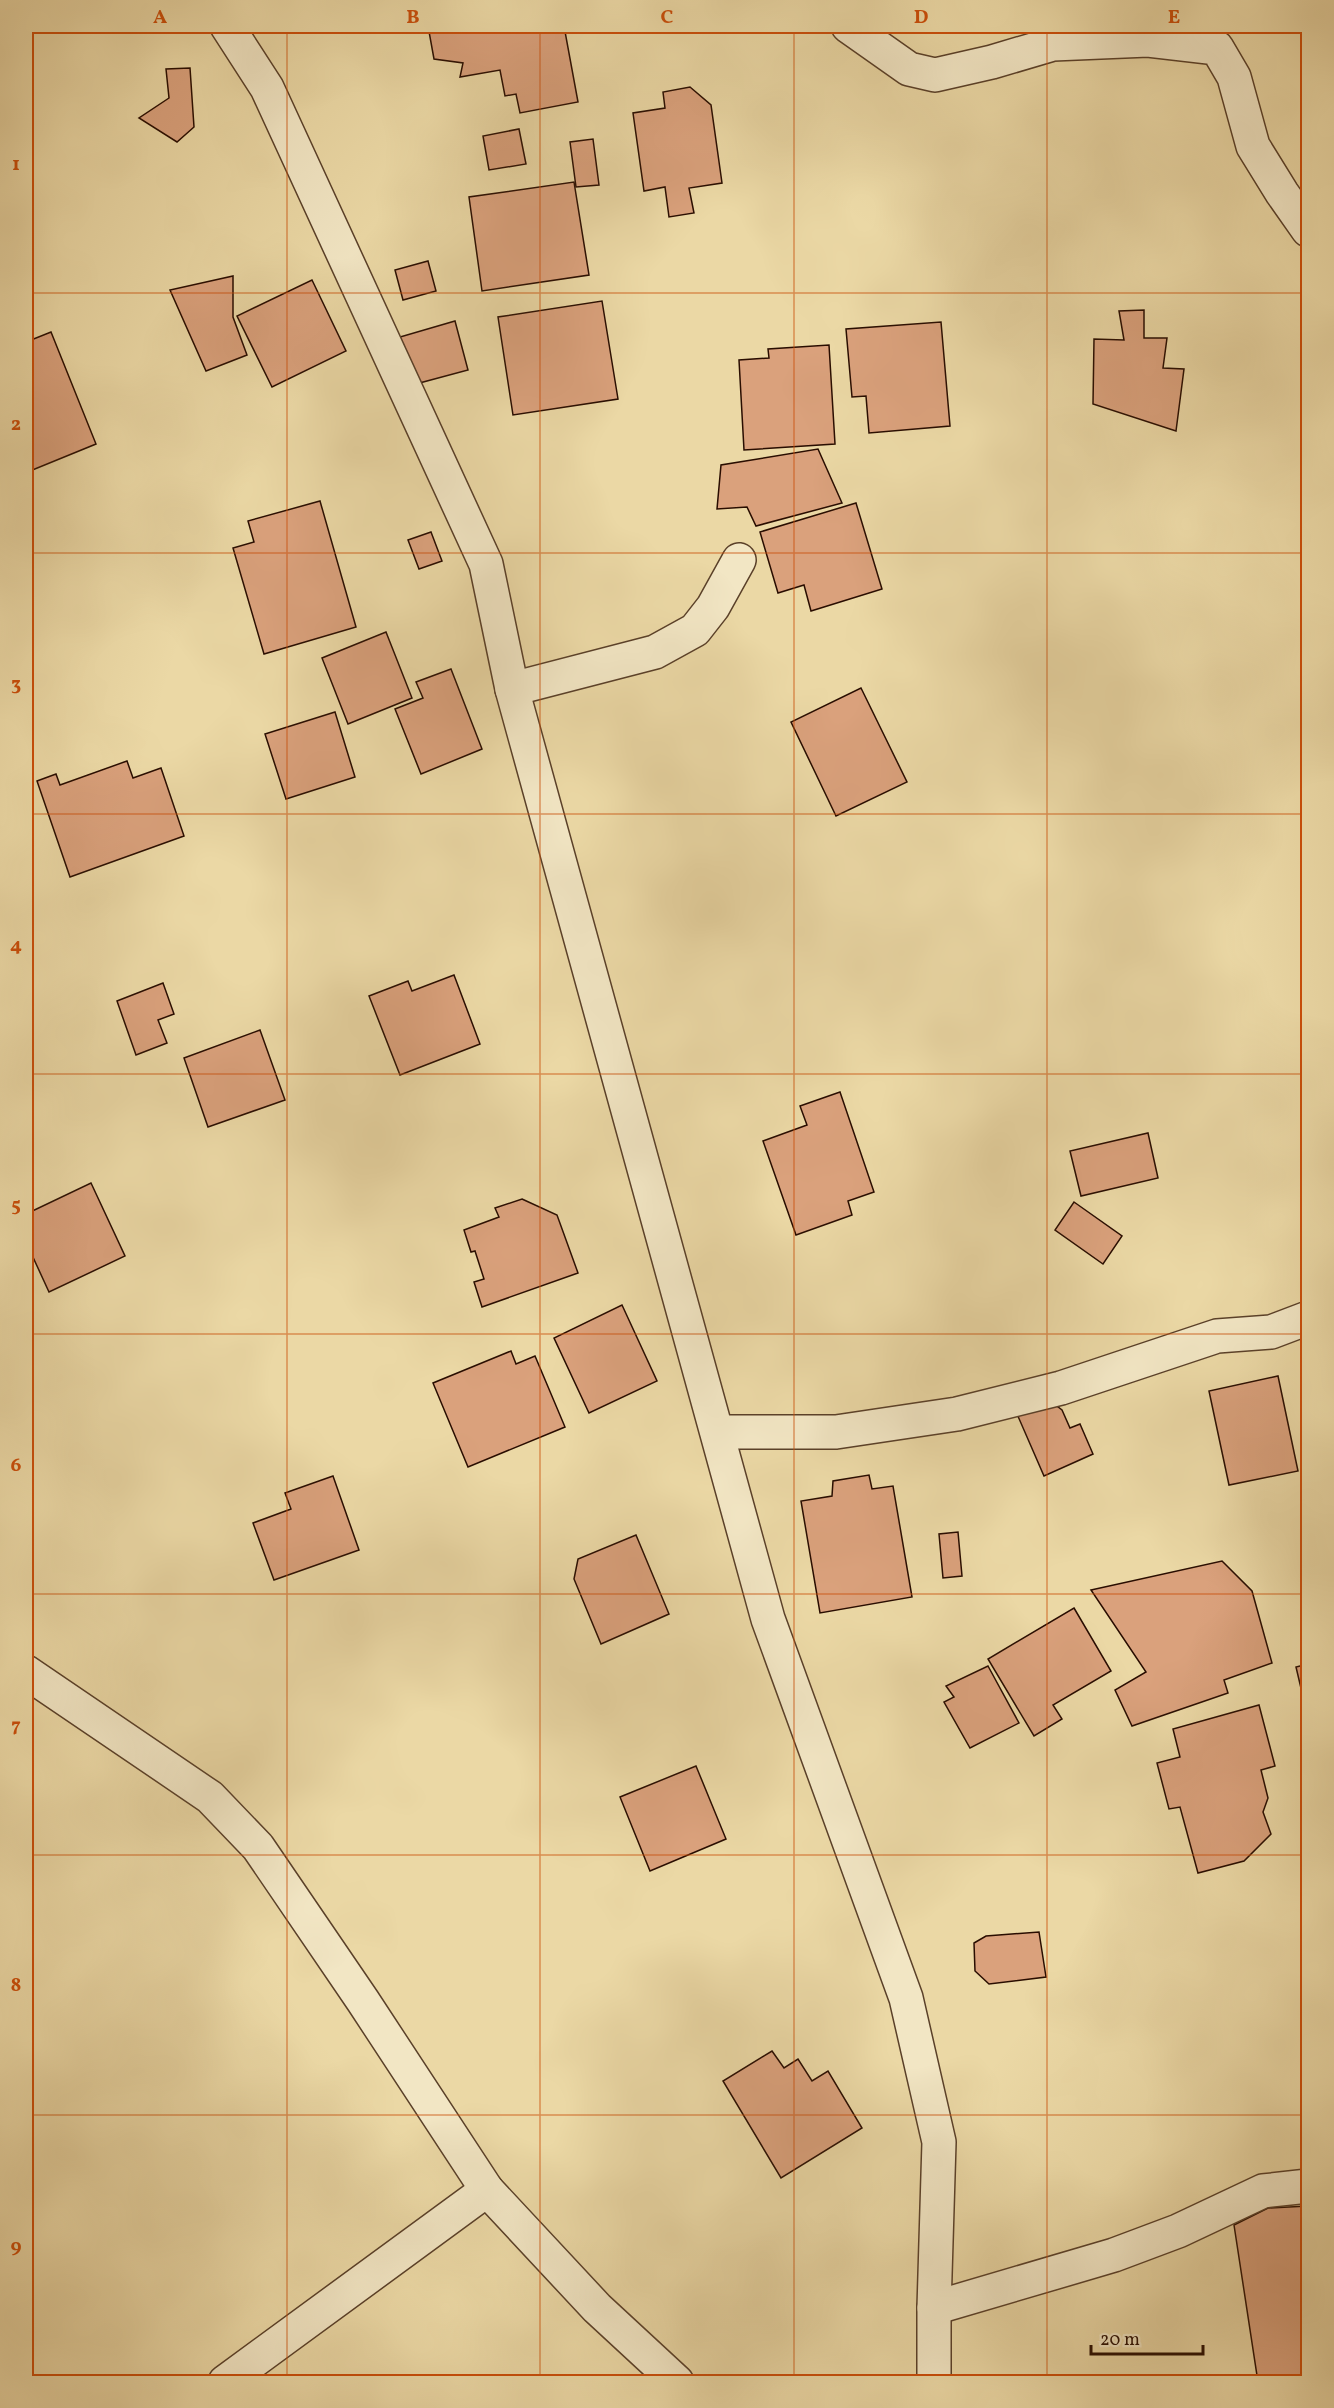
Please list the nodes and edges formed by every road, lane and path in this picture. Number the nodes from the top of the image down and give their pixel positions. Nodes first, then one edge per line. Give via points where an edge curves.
1 (227, 26) edge
2 (848, 26) edge
3 (1308, 230) edge
4 (739, 560) dead end
5 (512, 689) junction
6 (1308, 1318) edge
7 (718, 1432) junction
8 (26, 1672) edge
9 (1308, 2186) edge
10 (487, 2190) junction
11 (934, 2308) junction
12 (225, 2382) edge
13 (677, 2382) edge
14 (934, 2382) edge

1 - 5 street via 267,88 486,564
2 - 3 street via 909,69 935,75 1053,44 1148,40 1217,48 1234,77 1253,146
4 - 5 street via 695,630 655,652
5 - 7 street
6 - 7 street via 1270,1332 1217,1336 1061,1388 957,1414 836,1432
7 - 11 street via 768,1619 906,1998 939,2142
8 - 10 street via 210,1797 258,1847
9 - 11 street via 1263,2191 1178,2231 1114,2255
10 - 12 street
10 - 13 street via 597,2308
11 - 14 street

